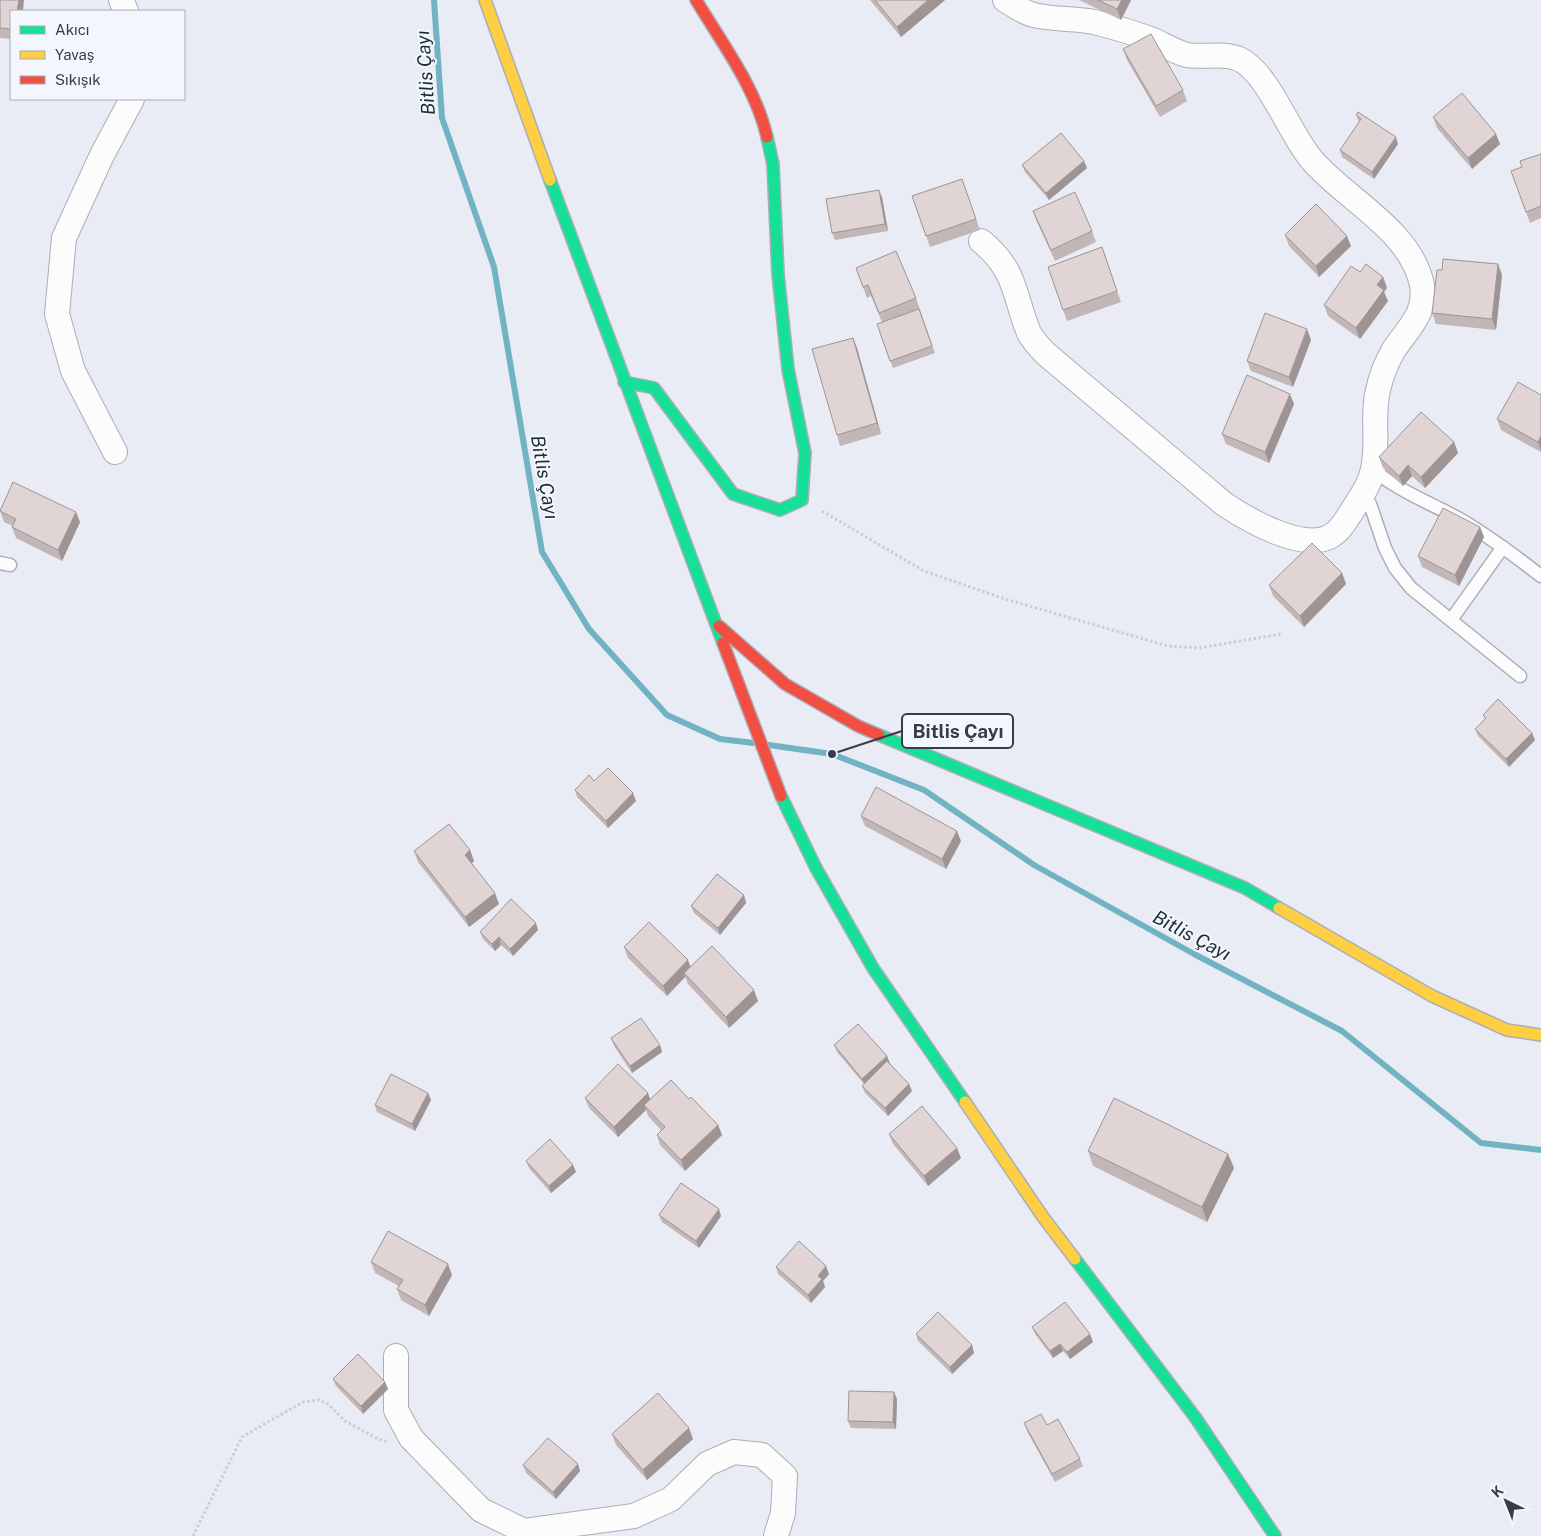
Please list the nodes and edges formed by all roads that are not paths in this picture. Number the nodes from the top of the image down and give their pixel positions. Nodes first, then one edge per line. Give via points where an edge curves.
1 (485, 0) edge
2 (696, 0) edge
3 (1005, 0) edge
4 (131, 100) edge
5 (981, 241) dead end
6 (624, 382) junction
7 (114, 452) dead end
8 (1373, 470) junction
9 (1360, 498) junction
10 (1503, 547) junction
11 (1541, 576) edge
12 (1451, 620) junction
13 (716, 623) junction
14 (1520, 676) dead end
15 (1541, 1035) edge
16 (396, 1356) dead end
17 (776, 1536) edge
18 (1275, 1536) edge

1 - 6 main road
2 - 6 main road via 738,70 762,120 773,164 778,274 788,369 806,453 802,500 780,510 733,494 654,388
3 - 8 street via 1033,15 1093,22 1188,55 1239,59 1256,73 1312,162 1376,216 1405,249 1420,277 1423,298 1417,319 1384,368 1374,421
4 - 7 street via 64,238 57,314 73,371
5 - 9 street via 1006,267 1030,334 1046,354 1224,504 1250,522 1305,541 1322,540 1338,530
6 - 13 main road
8 - 9 street
8 - 10 lane via 1395,487 1455,517
9 - 12 lane via 1374,511 1384,548 1395,568 1411,588
10 - 11 lane
10 - 12 lane
12 - 14 lane
13 - 15 main road via 785,684 858,726 1245,888 1432,996 1507,1030
13 - 18 main road via 786,809 873,968 1042,1217 1195,1417
16 - 17 street via 396,1410 411,1438 481,1510 524,1531 634,1516 671,1498 707,1464 734,1452 762,1455 784,1476 783,1512

